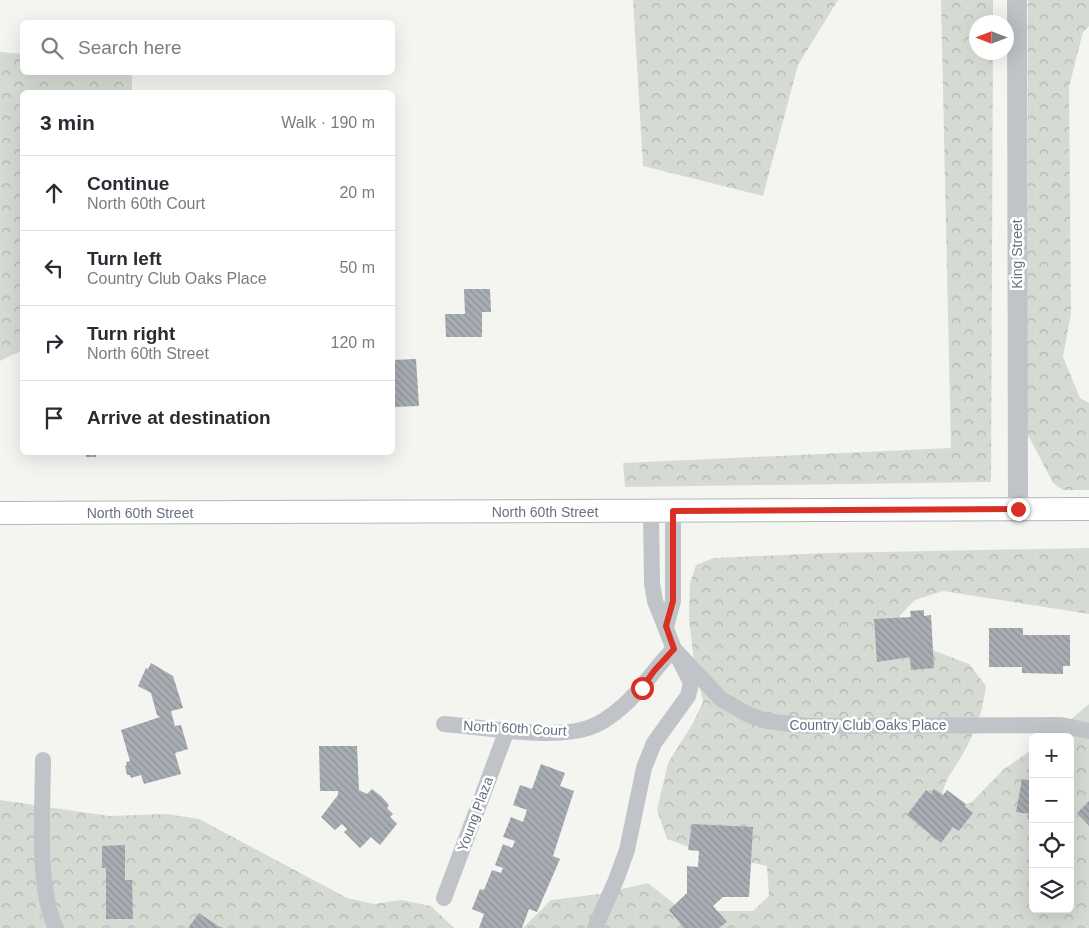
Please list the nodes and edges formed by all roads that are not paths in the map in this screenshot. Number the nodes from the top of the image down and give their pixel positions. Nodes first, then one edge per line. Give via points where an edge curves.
1 (1017, 0) edge
2 (1018, 509) junction
3 (1089, 509) edge
4 (662, 511) junction
5 (0, 513) edge
6 (674, 649) junction
7 (444, 724) dead end
8 (506, 730) junction
9 (1089, 731) edge
10 (44, 760) dead end
11 (444, 898) dead end
12 (56, 928) edge
13 (595, 928) edge

1 - 2 street, King Street
2 - 3 main road, North 60th Street
2 - 4 main road, North 60th Street
4 - 5 main road, North 60th Street
4 - 6 street, Country Club Oaks Place via 673,601 666,626
6 - 8 street, North 60th Court via 642,688 601,722 571,732
6 - 9 street, Country Club Oaks Place via 721,699 749,714 782,724 1061,725
6 - 13 street, Country Club Oaks Place via 691,683 688,696 654,743 644,768 626,850
7 - 8 street, North 60th Court
8 - 11 street, Young Plaza
10 - 12 street via 44,876 50,916

